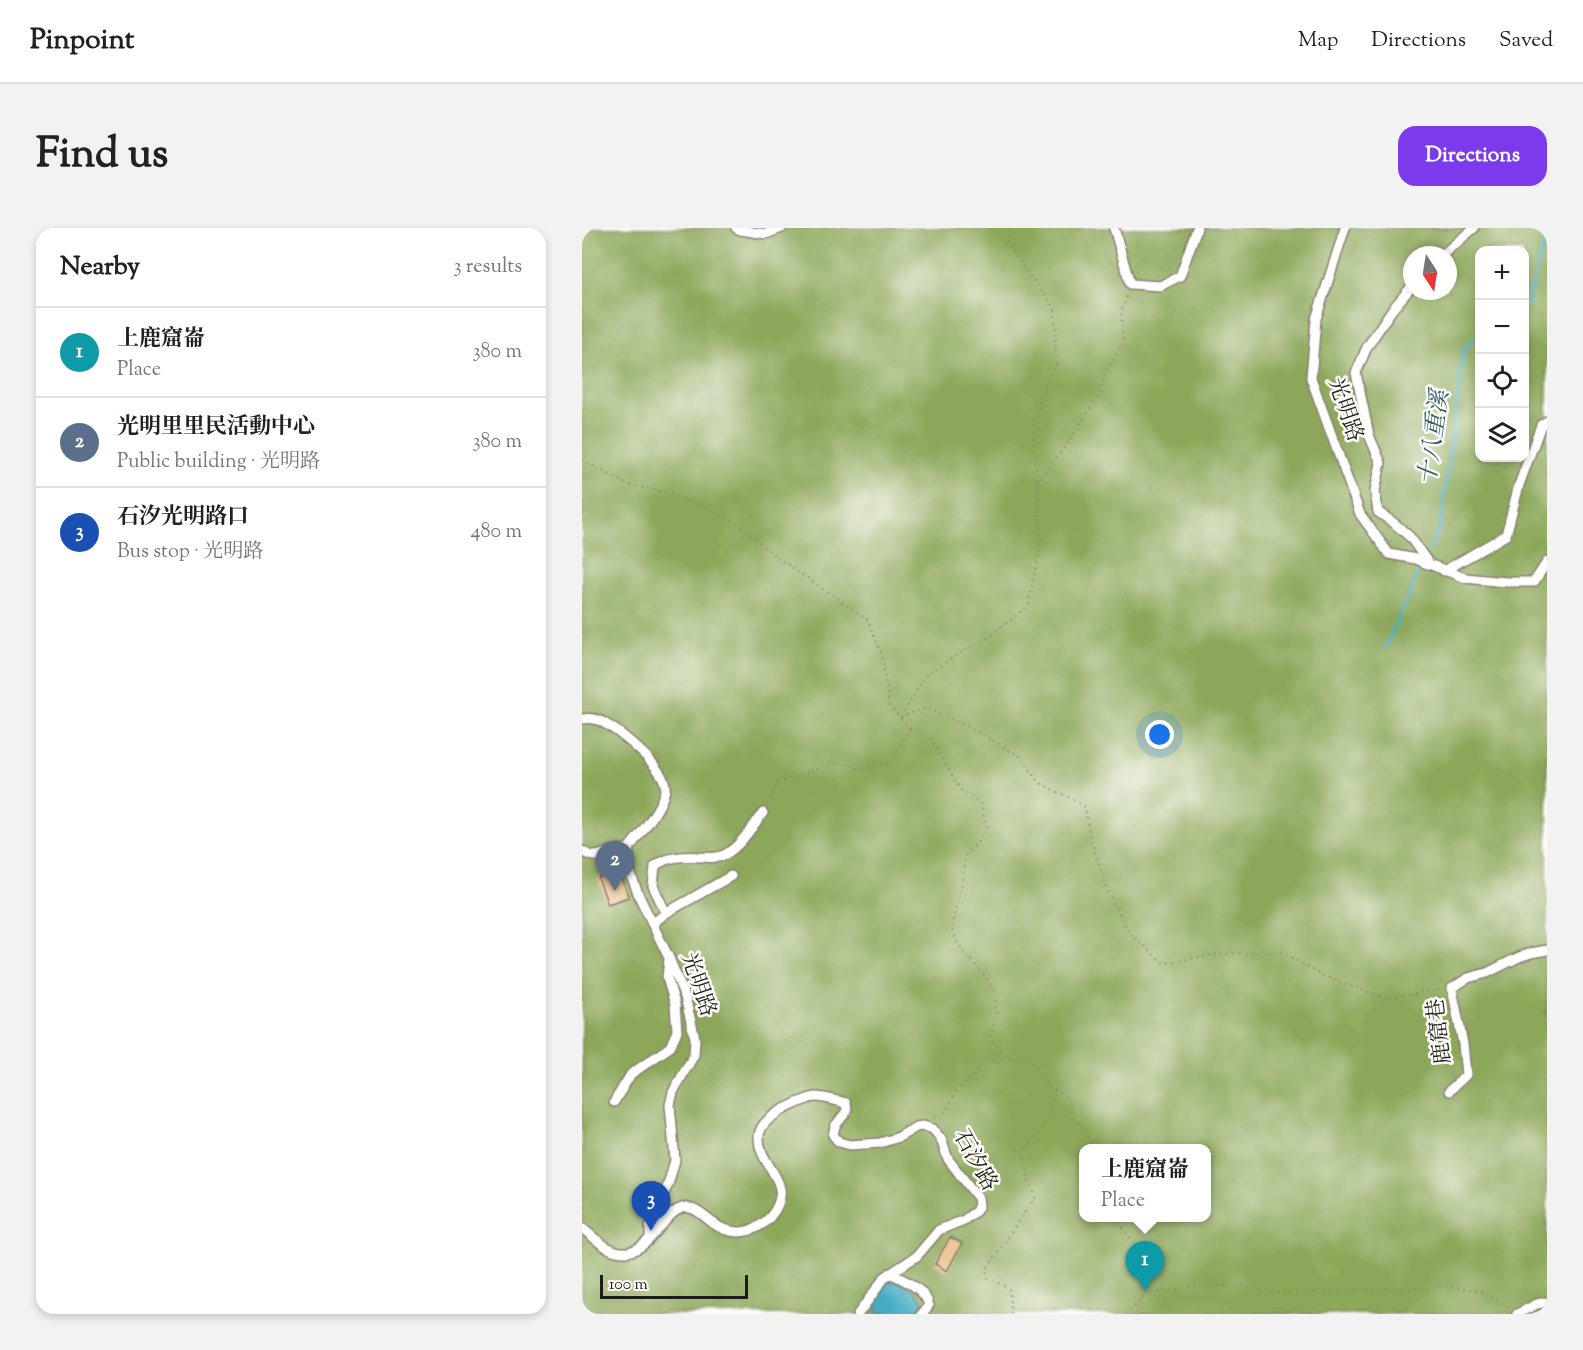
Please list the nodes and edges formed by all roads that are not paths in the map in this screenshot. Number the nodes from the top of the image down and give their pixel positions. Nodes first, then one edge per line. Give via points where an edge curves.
1 (736, 228) edge
2 (782, 228) edge
3 (1114, 228) edge
4 (1197, 228) edge
5 (1345, 228) edge
6 (1474, 228) edge
7 (1453, 246) edge
8 (1403, 297) edge
9 (1547, 421) edge
10 (1547, 562) edge
11 (1429, 564) junction
12 (1444, 571) junction
13 (582, 719) edge
14 (763, 813) road end
15 (628, 849) junction
16 (582, 851) edge
17 (731, 876) dead end
18 (666, 913) junction
19 (652, 924) junction
20 (1547, 950) edge
21 (669, 958) junction
22 (1449, 1091) dead end
23 (614, 1102) dead end
24 (582, 1228) edge
25 (650, 1238) junction
26 (890, 1273) junction
27 (1547, 1302) edge
28 (1518, 1313) edge
29 (858, 1314) edge
30 (922, 1314) edge

1 - 2 street via 766,234
3 - 4 street via 1130,284 1160,286 1180,276
5 - 11 street, 光明路 via 1316,319 1311,378 1360,514 1389,554
6 - 7 street
8 - 11 street via 1367,347 1356,373 1369,435 1381,463 1375,491 1378,512 1410,537
9 - 12 street via 1541,425 1519,485 1506,535
10 - 12 street, 光明路 via 1534,582 1465,578
11 - 12 street, 光明路
13 - 15 street via 604,723 653,763 664,778 663,796 649,823
14 - 18 street via 723,856 669,859 655,866 653,885
15 - 16 street via 598,857
15 - 19 street, 光明路 via 629,870
17 - 18 street
18 - 19 street
19 - 21 street, 光明路
20 - 22 street, 鹿窟巷 via 1519,957 1452,988 1466,1075
21 - 23 street via 667,978 675,1004 677,1031 670,1047 631,1074
21 - 25 street, 光明路 via 685,997 694,1054 673,1092 670,1105 675,1160
24 - 25 street via 614,1251 629,1253
25 - 26 street, 石汐路 via 680,1208 690,1208 730,1231 749,1232 761,1226 772,1215 781,1190 760,1149 758,1135 768,1120 814,1096 846,1103 847,1111 833,1135 839,1142 880,1143 916,1126 933,1129 948,1159 978,1198 976,1211 939,1230 917,1256
26 - 29 street, 石汐路
26 - 30 street via 927,1297 929,1305
27 - 28 street

